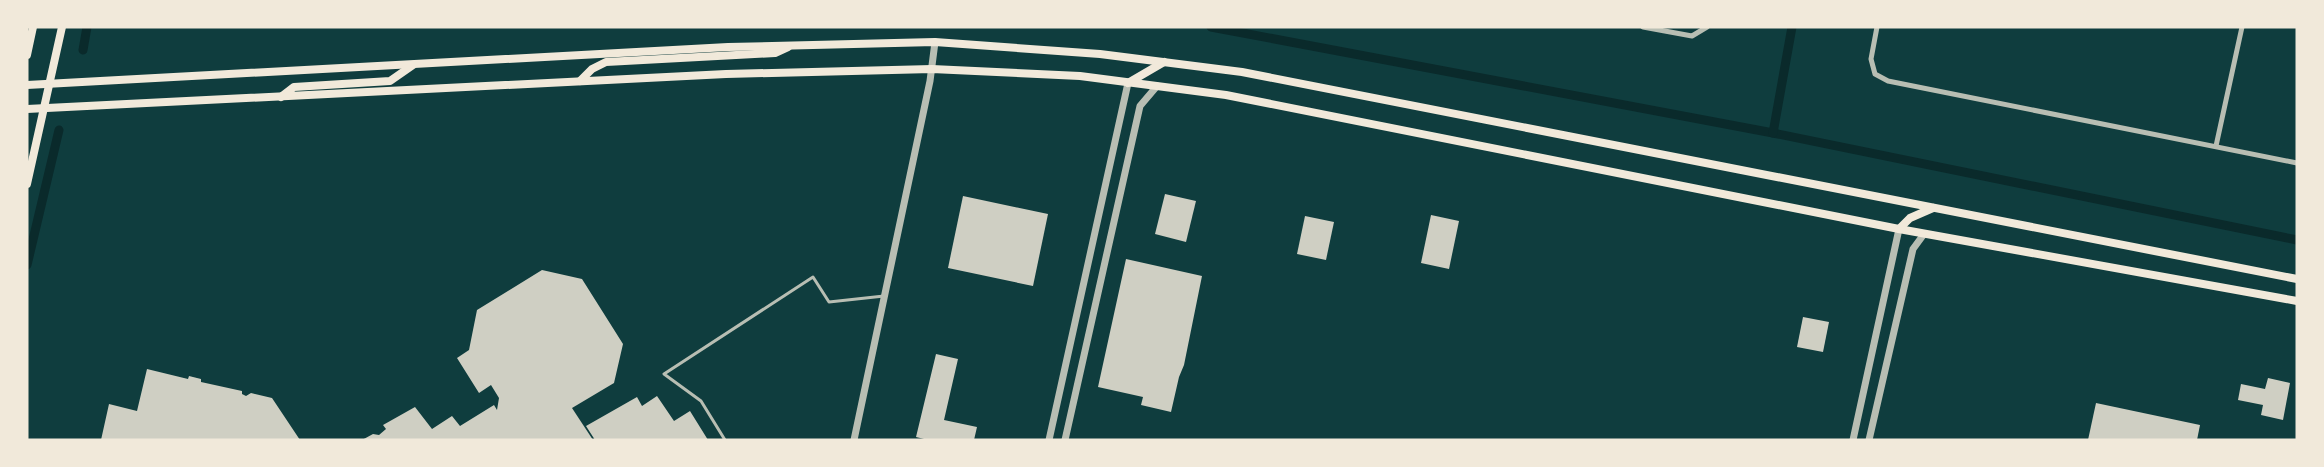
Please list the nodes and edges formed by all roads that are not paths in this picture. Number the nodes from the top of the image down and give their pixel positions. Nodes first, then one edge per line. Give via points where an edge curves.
1 (33, 27) edge
2 (62, 27) edge
3 (1642, 27) edge
4 (1877, 27) edge
5 (2242, 27) edge
6 (1706, 29) edge
7 (935, 42) junction
8 (791, 45) junction
9 (27, 55) edge
10 (1165, 62) junction
11 (415, 64) junction
12 (932, 69) junction
13 (580, 81) junction
14 (1128, 83) junction
15 (27, 85) edge
16 (49, 85) junction
17 (1157, 86) junction
18 (281, 97) junction
19 (45, 108) junction
20 (27, 109) edge
21 (2216, 146) junction
22 (2297, 163) edge
23 (27, 184) edge
24 (1934, 208) junction
25 (1899, 229) junction
26 (1924, 234) junction
27 (2297, 279) edge
28 (884, 296) junction
29 (2297, 301) edge
30 (725, 440) edge
31 (854, 440) edge
32 (1049, 440) edge
33 (1065, 440) edge
34 (1853, 440) edge
35 (1869, 440) edge

1 - 9 main road
2 - 16 main road
3 - 6 street via 1692,36
4 - 21 street via 1871,59 1875,74 1888,81
5 - 21 street
7 - 8 main road
7 - 10 main road
7 - 12 street
8 - 11 main road
8 - 13 main road via 775,53 606,62
10 - 14 main road
10 - 24 main road via 1266,76
11 - 16 main road
11 - 18 main road via 390,81 294,87
12 - 13 main road
12 - 14 main road via 1047,73
12 - 28 street
13 - 18 main road
14 - 17 main road
14 - 32 street
15 - 16 main road
16 - 19 main road
17 - 25 main road via 1332,115
17 - 33 street via 1140,106
18 - 19 main road
19 - 20 main road
19 - 23 main road
21 - 22 street
24 - 25 main road via 1910,218
24 - 27 main road
25 - 26 main road
25 - 34 street
26 - 29 main road
26 - 35 street via 1910,258
28 - 30 lane via 829,302 813,277 664,374 701,401
28 - 31 street

